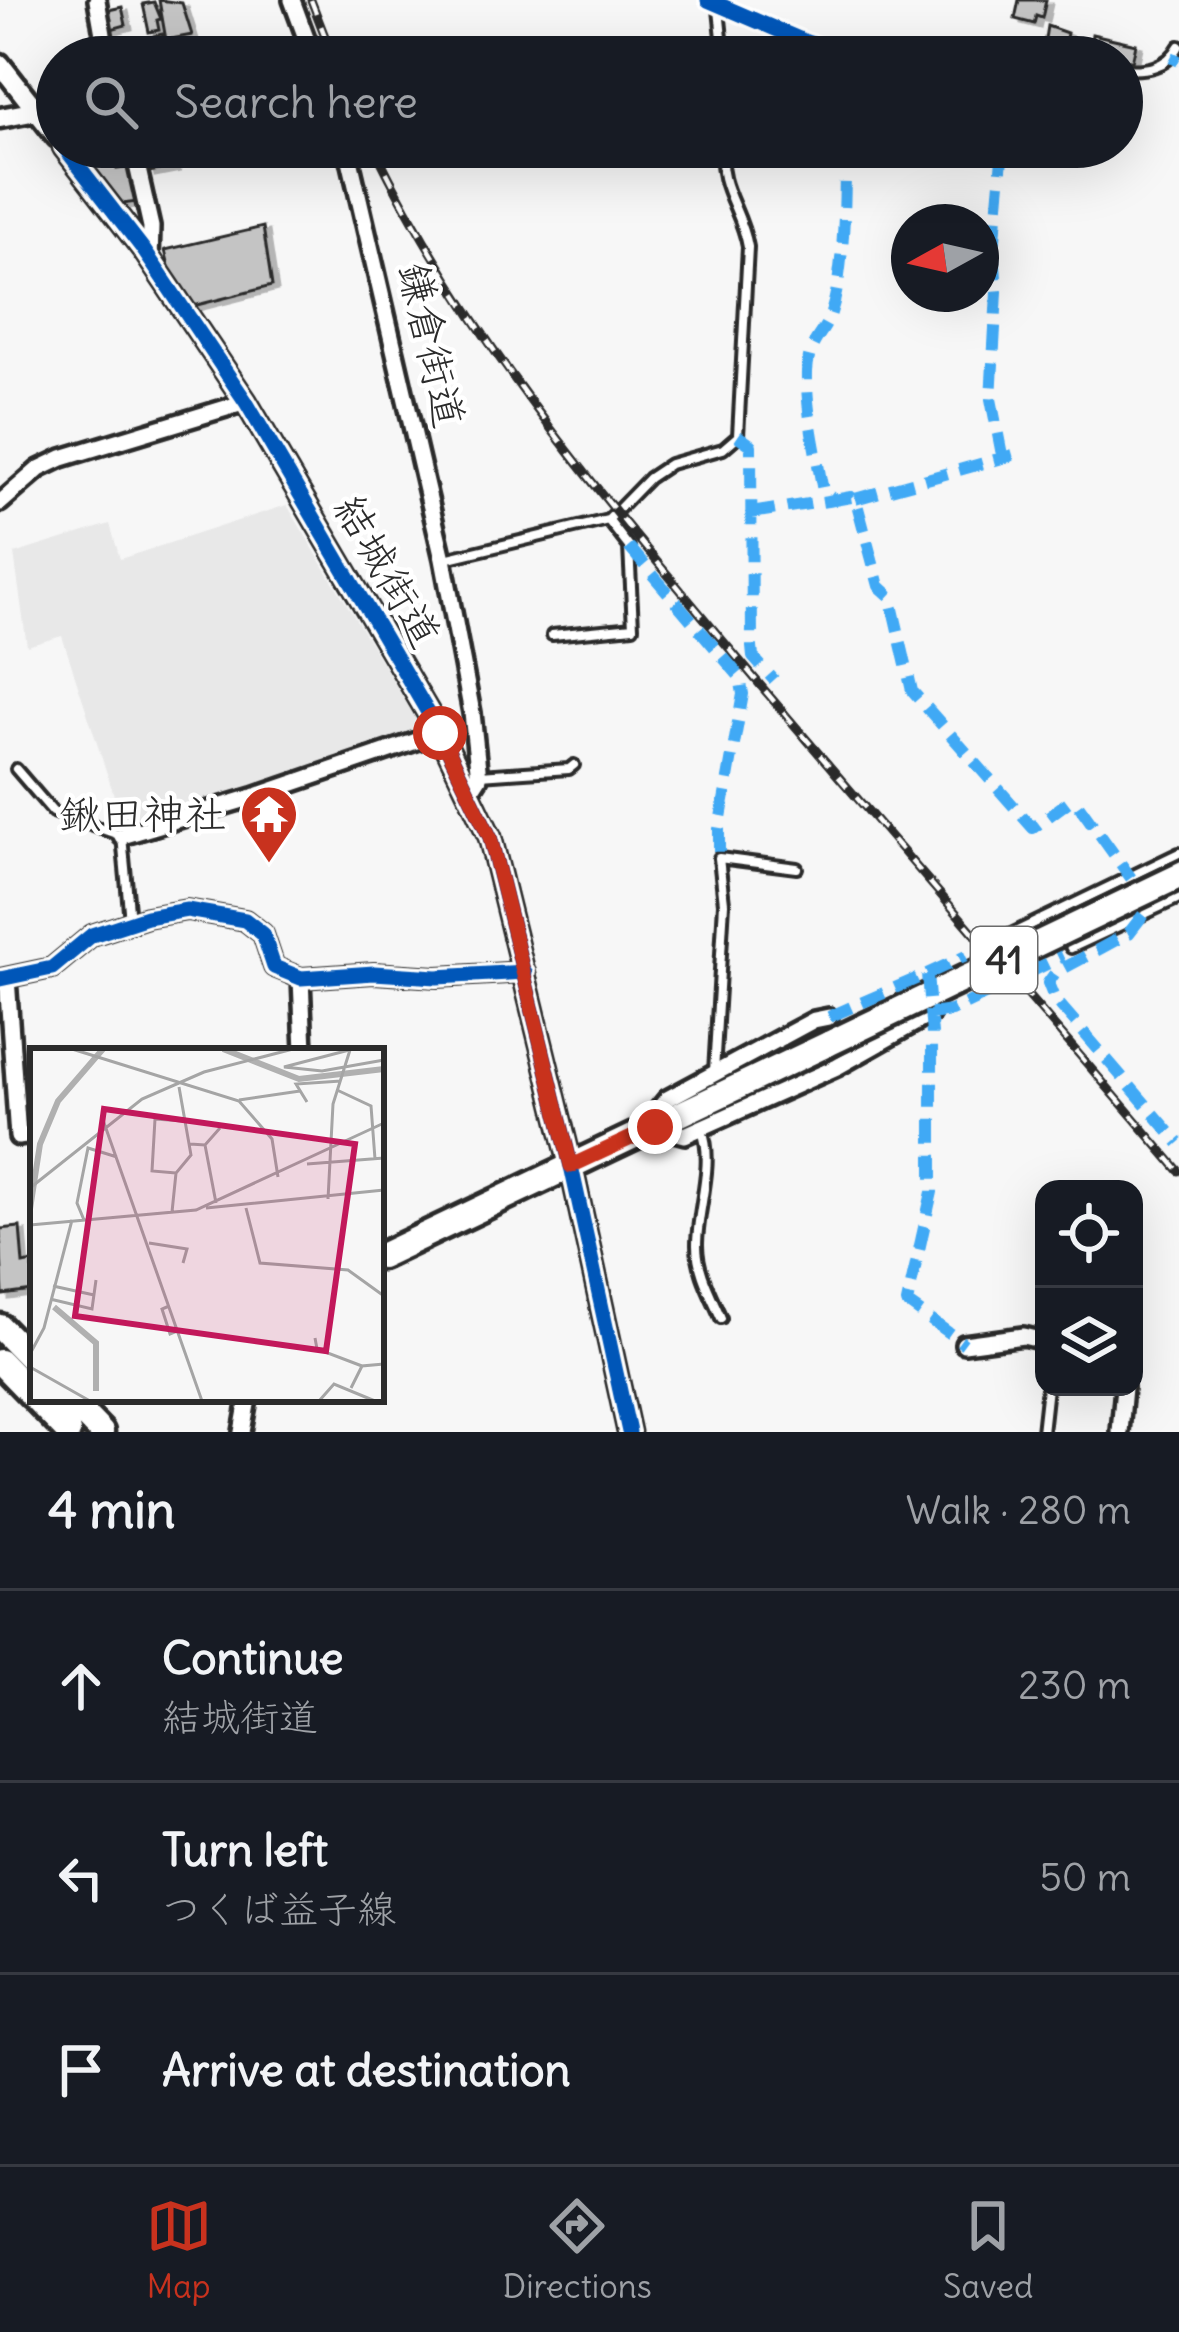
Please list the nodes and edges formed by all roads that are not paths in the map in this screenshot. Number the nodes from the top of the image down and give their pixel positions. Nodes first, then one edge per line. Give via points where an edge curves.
1 (292, 0) edge
2 (718, 0) edge
3 (102, 1) edge
4 (105, 36) edge
5 (306, 36) edge
6 (722, 36) edge
7 (1179, 46) edge
8 (0, 64) edge
9 (1143, 68) edge
10 (36, 110) edge
11 (36, 111) edge
12 (0, 118) edge
13 (80, 168) edge
14 (138, 168) edge
15 (354, 168) edge
16 (722, 168) edge
17 (150, 260) junction
18 (246, 402) junction
19 (0, 502) edge
20 (608, 520) junction
21 (443, 559) junction
22 (552, 635) dead end
23 (440, 733) junction
24 (574, 765) dead end
25 (16, 769) dead end
26 (474, 783) junction
27 (122, 836) junction
28 (1179, 854) edge
29 (797, 868) dead end
30 (1179, 876) edge
31 (1131, 878) junction
32 (1179, 898) edge
33 (1150, 911) junction
34 (1053, 915) junction
35 (130, 922) junction
36 (1003, 938) dead end
37 (526, 972) junction
38 (4, 978) edge
39 (301, 978) junction
40 (931, 1014) dead end
41 (829, 1017) joint
42 (304, 1048) edge
43 (840, 1050) junction
44 (714, 1074) junction
45 (655, 1127) junction
46 (702, 1128) junction
47 (30, 1136) edge
48 (571, 1166) junction
49 (384, 1255) edge
50 (722, 1318) dead end
51 (0, 1327) edge
52 (1035, 1339) edge
53 (964, 1344) dead end
54 (30, 1358) edge
55 (0, 1361) edge
56 (30, 1393) edge
57 (1046, 1396) edge
58 (1123, 1396) edge
59 (247, 1402) edge
60 (74, 1413) edge
61 (101, 1432) edge
62 (242, 1432) edge
63 (629, 1432) edge
64 (1042, 1432) edge
65 (1120, 1432) edge

1 - 5 street
2 - 6 lane
3 - 4 street
7 - 9 lane
8 - 10 street
11 - 12 street
13 - 17 street
14 - 17 street, 結城街道
15 - 21 street, 鎌倉街道
16 - 20 lane via 748,247 741,426 723,449 649,478
17 - 18 street, 結城街道
18 - 19 street via 62,458
18 - 23 street, 結城街道
20 - 21 lane
20 - 22 lane via 629,547 633,627
21 - 26 street, 鎌倉街道 via 472,713
23 - 26 street, 結城街道
23 - 27 street
24 - 26 lane
25 - 27 lane via 53,812
26 - 37 street, 結城街道
27 - 35 lane
28 - 31 lane
29 - 44 lane via 719,858 724,903
30 - 43 main road, 41, bridge
31 - 33 lane
31 - 34 lane
32 - 33 lane
33 - 34 lane via 1071,948
34 - 36 lane
35 - 38 street via 92,935 52,968
35 - 39 street via 187,910 245,920 263,934 274,967
37 - 39 street
37 - 48 street, 結城街道
38 - 47 street via 18,1136
39 - 42 street
40 - 43 street
41 - 43 lane
41 - 44 street
43 - 45 main road, 41
43 - 46 street
44 - 45 street via 667,1099
45 - 46 street via 679,1136
45 - 48 main road, 41
46 - 50 lane via 697,1247
48 - 49 main road, 41
48 - 63 street, 結城街道
51 - 54 main road
52 - 53 street
55 - 56 main road
57 - 64 lane
58 - 65 street
59 - 62 street
60 - 61 main road

